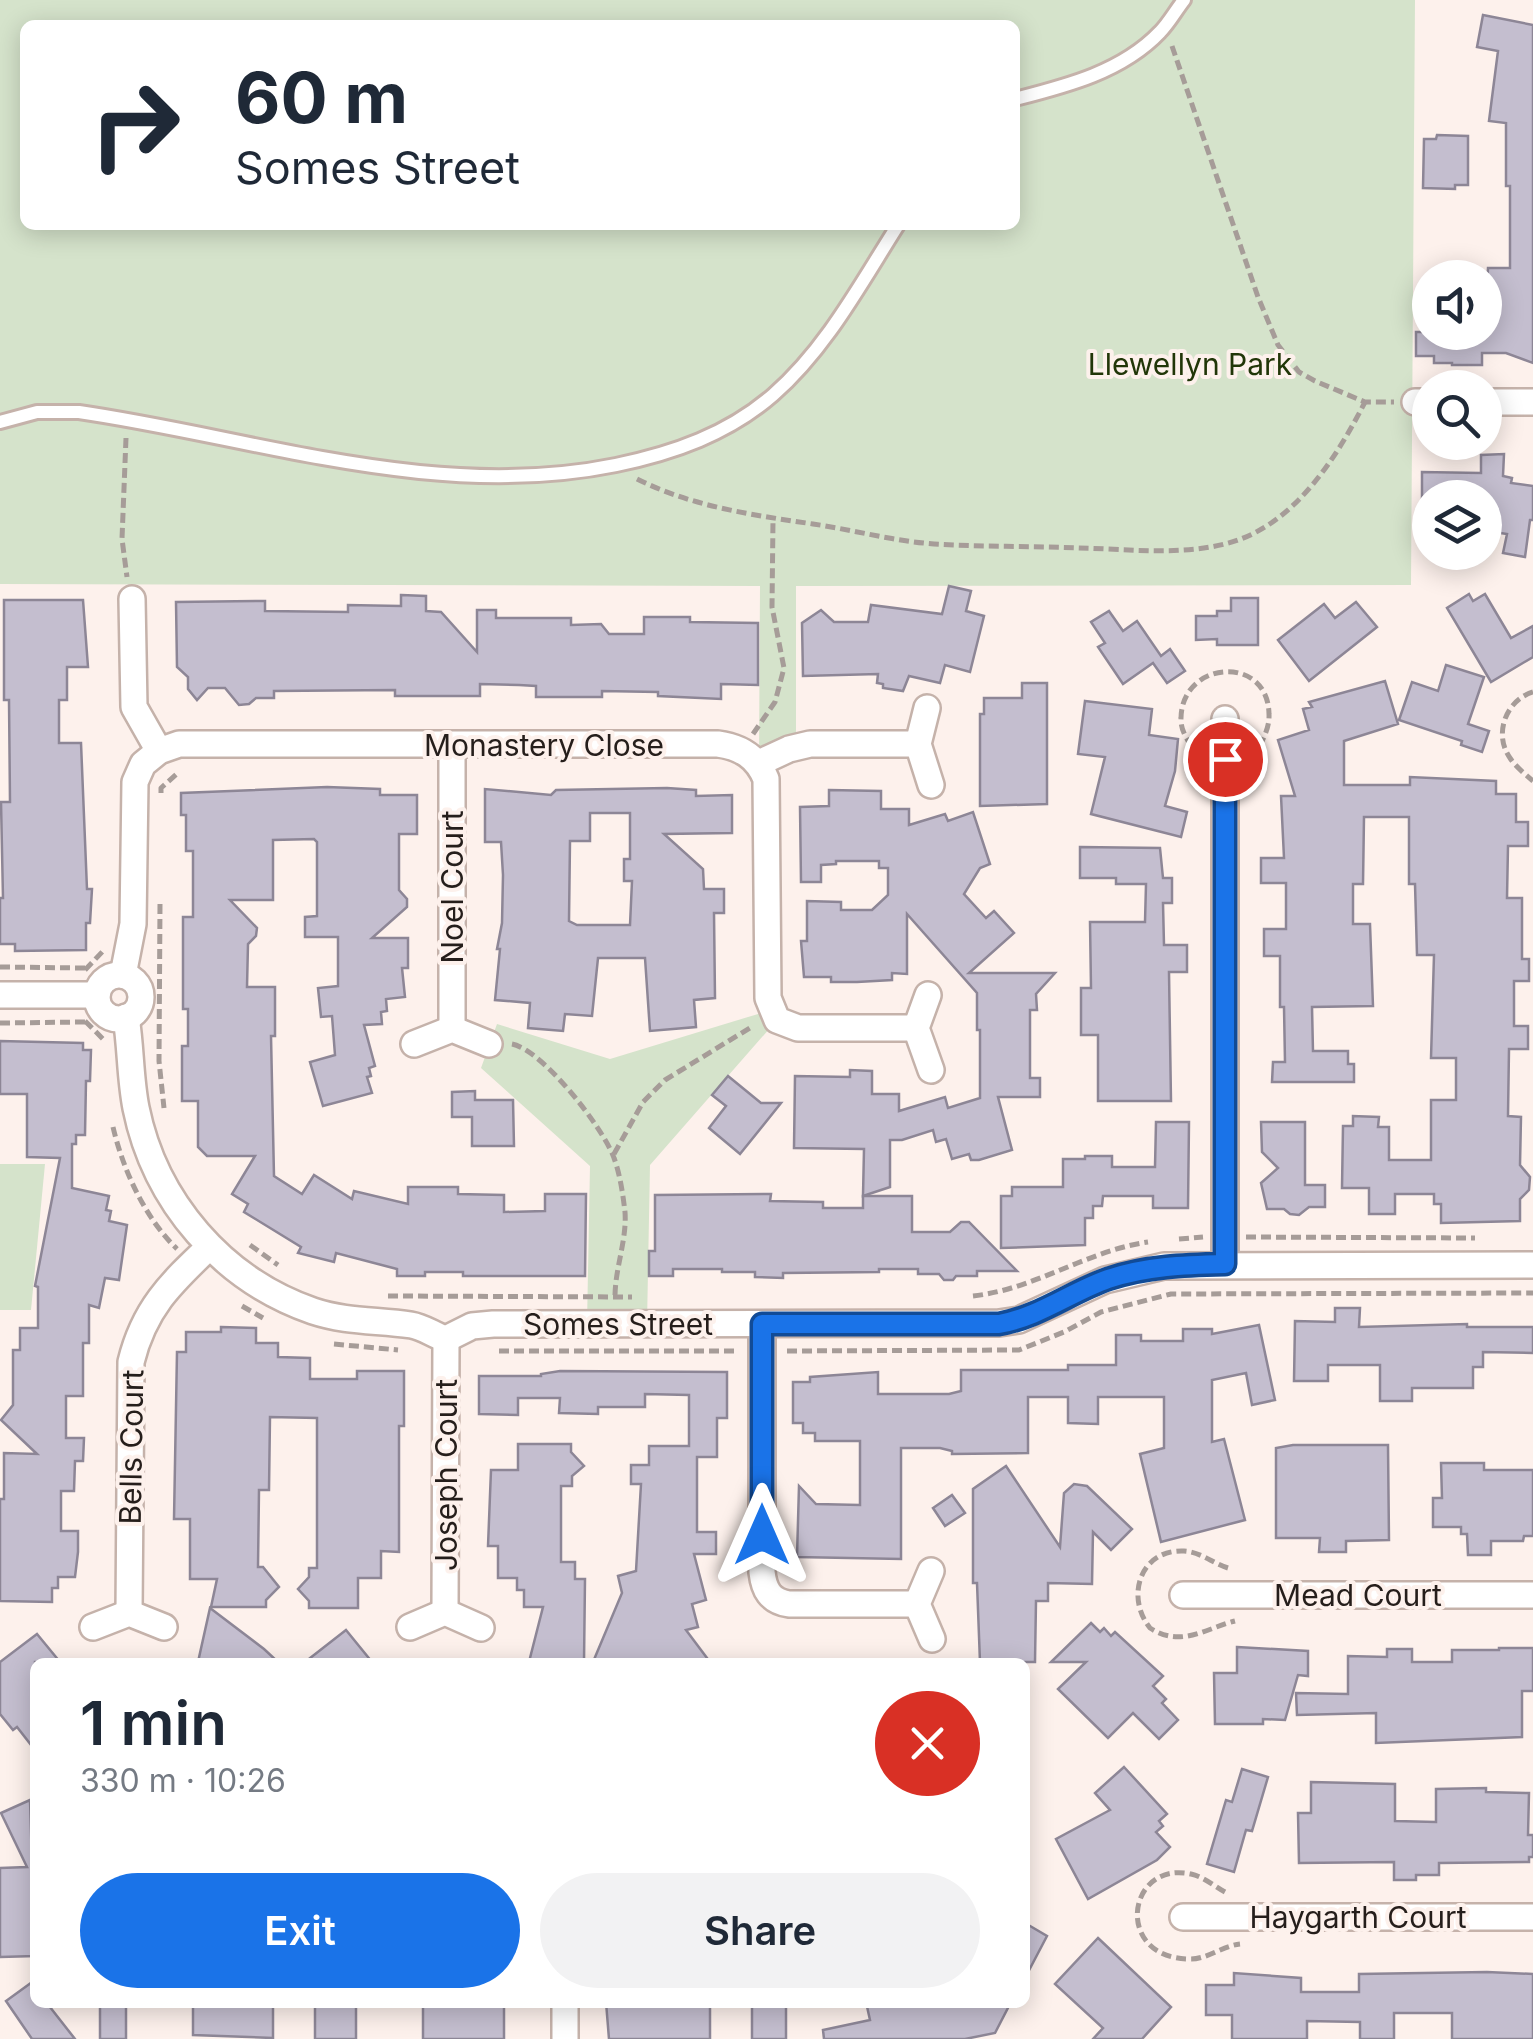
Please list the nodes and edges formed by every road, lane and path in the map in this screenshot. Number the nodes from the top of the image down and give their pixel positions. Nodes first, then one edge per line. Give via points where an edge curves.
1 (1184, 0) edge
2 (1161, 32) junction
3 (1020, 97) edge
4 (895, 230) edge
5 (1365, 402) junction
6 (1412, 402) edge
7 (1502, 402) edge
8 (1533, 402) edge
9 (127, 419) junction
10 (0, 422) edge
11 (610, 466) junction
12 (772, 519) junction
13 (132, 599) joint
14 (1533, 692) edge
15 (927, 708) dead end
16 (1225, 719) dead end
17 (918, 744) junction
18 (452, 745) junction
19 (159, 750) junction
20 (754, 752) junction
21 (181, 770) dead end
22 (1533, 781) edge
23 (931, 785) dead end
24 (161, 806) dead end
25 (160, 893) dead end
26 (115, 950) dead end
27 (0, 968) edge
28 (85, 968) junction
29 (123, 976) junction
30 (0, 994) edge
31 (928, 994) dead end
32 (89, 995) junction
33 (772, 1013) junction
34 (126, 1018) junction
35 (0, 1022) edge
36 (85, 1022) junction
37 (916, 1028) junction
38 (452, 1029) junction
39 (106, 1041) dead end
40 (414, 1044) dead end
41 (489, 1044) joint
42 (931, 1070) dead end
43 (167, 1122) dead end
44 (614, 1156) junction
45 (1211, 1237) dead end
46 (1239, 1237) dead end
47 (1476, 1238) dead end
48 (242, 1239) dead end
49 (1164, 1240) dead end
50 (1175, 1240) dead end
51 (208, 1248) junction
52 (1225, 1264) junction
53 (1533, 1265) edge
54 (280, 1266) dead end
55 (1533, 1293) edge
56 (385, 1296) dead end
57 (615, 1296) junction
58 (634, 1296) dead end
59 (968, 1297) dead end
60 (762, 1324) junction
61 (446, 1338) junction
62 (498, 1351) dead end
63 (746, 1351) dead end
64 (775, 1351) dead end
65 (931, 1571) dead end
66 (1183, 1595) dead end
67 (1533, 1595) edge
68 (918, 1604) junction
69 (445, 1612) junction
70 (130, 1613) junction
71 (410, 1626) dead end
72 (93, 1627) dead end
73 (164, 1628) dead end
74 (480, 1628) dead end
75 (932, 1639) dead end
76 (1533, 1917) edge
77 (1183, 1918) dead end
78 (565, 2008) edge
79 (565, 2039) edge

1 - 2 lane
2 - 3 lane via 1094,75
2 - 5 path via 1177,53 1278,346 1299,372
4 - 11 lane via 836,322 773,395 718,433
5 - 6 path
5 - 12 path via 1305,492 1258,530 1217,546 934,544
7 - 8 street
9 - 10 lane via 58,411
9 - 11 lane via 420,474 532,477
9 - 13 path via 122,539
11 - 12 path via 668,492
12 - 20 path via 772,608 783,678
13 - 19 street via 132,700
14 - 22 path via 1512,704 1503,732 1508,756
15 - 17 street
16 - 52 street
17 - 20 street via 810,744
17 - 23 street
18 - 19 street, Monastery Close via 179,744
18 - 20 street, Monastery Close via 718,744
18 - 38 street, Noel Court
19 - 29 street via 143,764 133,794 133,924
20 - 33 street via 767,787
21 - 24 path via 161,788
25 - 43 path via 159,1061
26 - 28 path via 104,950
27 - 28 path
28 - 32 path
29 - 32 street via 106,979
29 - 34 street via 141,995 138,1009
30 - 32 street
31 - 37 street
32 - 34 street via 106,1014
32 - 36 path
33 - 37 street via 798,1028
33 - 44 path via 665,1080 643,1102
34 - 51 street via 143,1134 172,1198
35 - 36 path
36 - 39 path
37 - 42 street
38 - 40 street
38 - 41 street
41 - 44 path via 521,1046 534,1056 574,1097
44 - 57 path via 625,1217
45 - 50 path
46 - 47 path
48 - 54 path
49 - 59 path via 1115,1249 1022,1287
51 - 61 street via 297,1305
51 - 70 street, Bells Court via 152,1308 131,1362
52 - 53 street, Somes Street
52 - 60 street, Somes Street via 1126,1274 999,1324
55 - 64 path via 1171,1294 1101,1312 1019,1350
56 - 57 path
57 - 58 path
60 - 61 street, Somes Street via 492,1324
60 - 68 street via 767,1592 789,1604
61 - 69 street, Joseph Court
62 - 63 path
65 - 68 street
66 - 67 street, Mead Court
68 - 75 street
69 - 71 street, Joseph Court
69 - 74 street, Joseph Court
70 - 72 street
70 - 73 street
76 - 77 street, Haygarth Court
78 - 79 street

